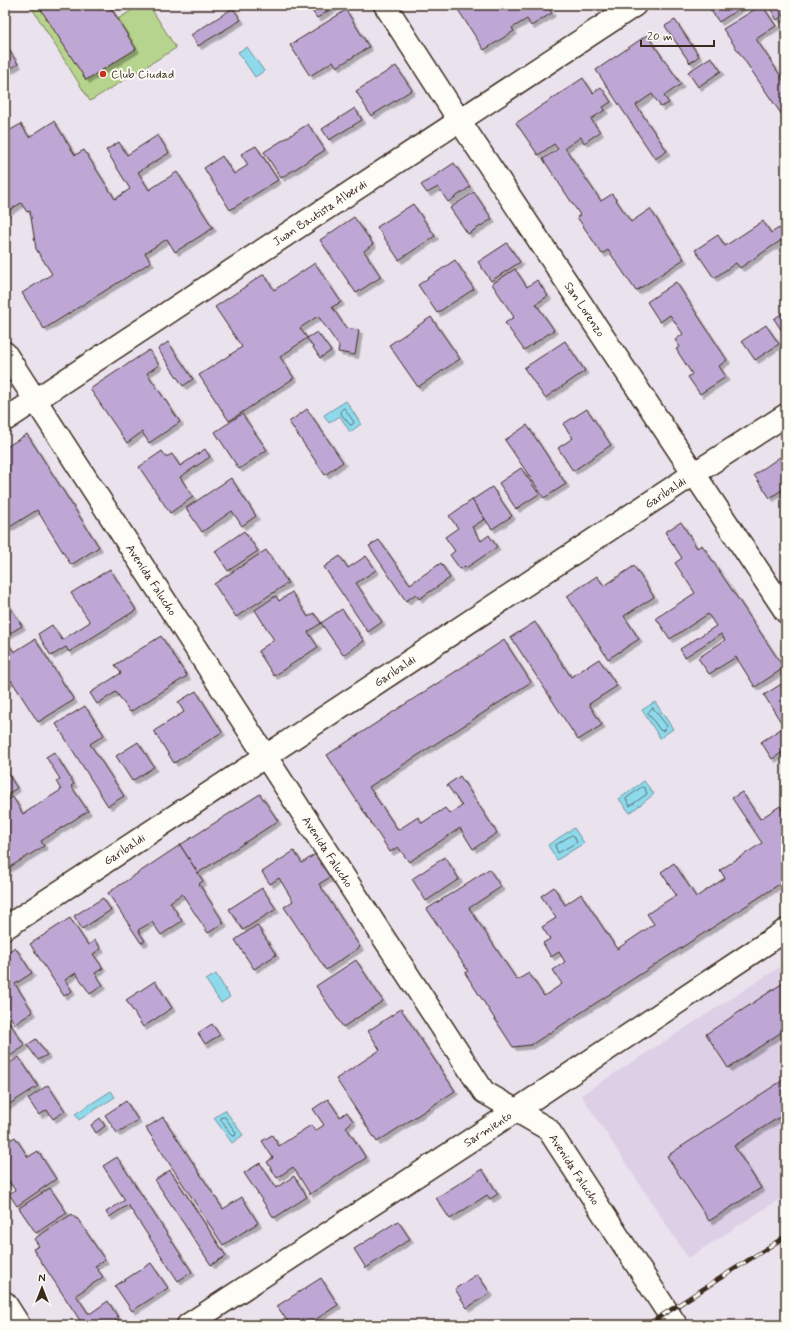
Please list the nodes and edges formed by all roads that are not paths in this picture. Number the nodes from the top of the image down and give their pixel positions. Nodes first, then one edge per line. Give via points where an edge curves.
1 (386, 5) edge
2 (635, 5) edge
3 (459, 120) junction
4 (5, 353) edge
5 (35, 400) junction
6 (786, 415) edge
7 (5, 420) edge
8 (695, 473) junction
9 (786, 612) edge
10 (266, 757) junction
11 (5, 928) edge
12 (786, 930) edge
13 (516, 1111) junction
14 (5, 1303) edge
15 (19, 1325) edge
16 (188, 1325) edge
17 (676, 1325) edge

1 - 3 street, San Lorenzo
2 - 3 street, Juan Bautista Alberdi
3 - 5 street, Juan Bautista Alberdi
3 - 8 street, San Lorenzo
4 - 5 street, Avenida Falucho
5 - 7 street, Juan Bautista Alberdi
5 - 10 street, Avenida Falucho
6 - 8 street, Garibaldi
8 - 9 street, San Lorenzo
8 - 10 street, Garibaldi
10 - 11 street, Garibaldi
10 - 13 street, Avenida Falucho via 484,1092
12 - 13 street, Sarmiento
13 - 16 street, Sarmiento
13 - 17 street, Avenida Falucho via 548,1129
14 - 15 street

